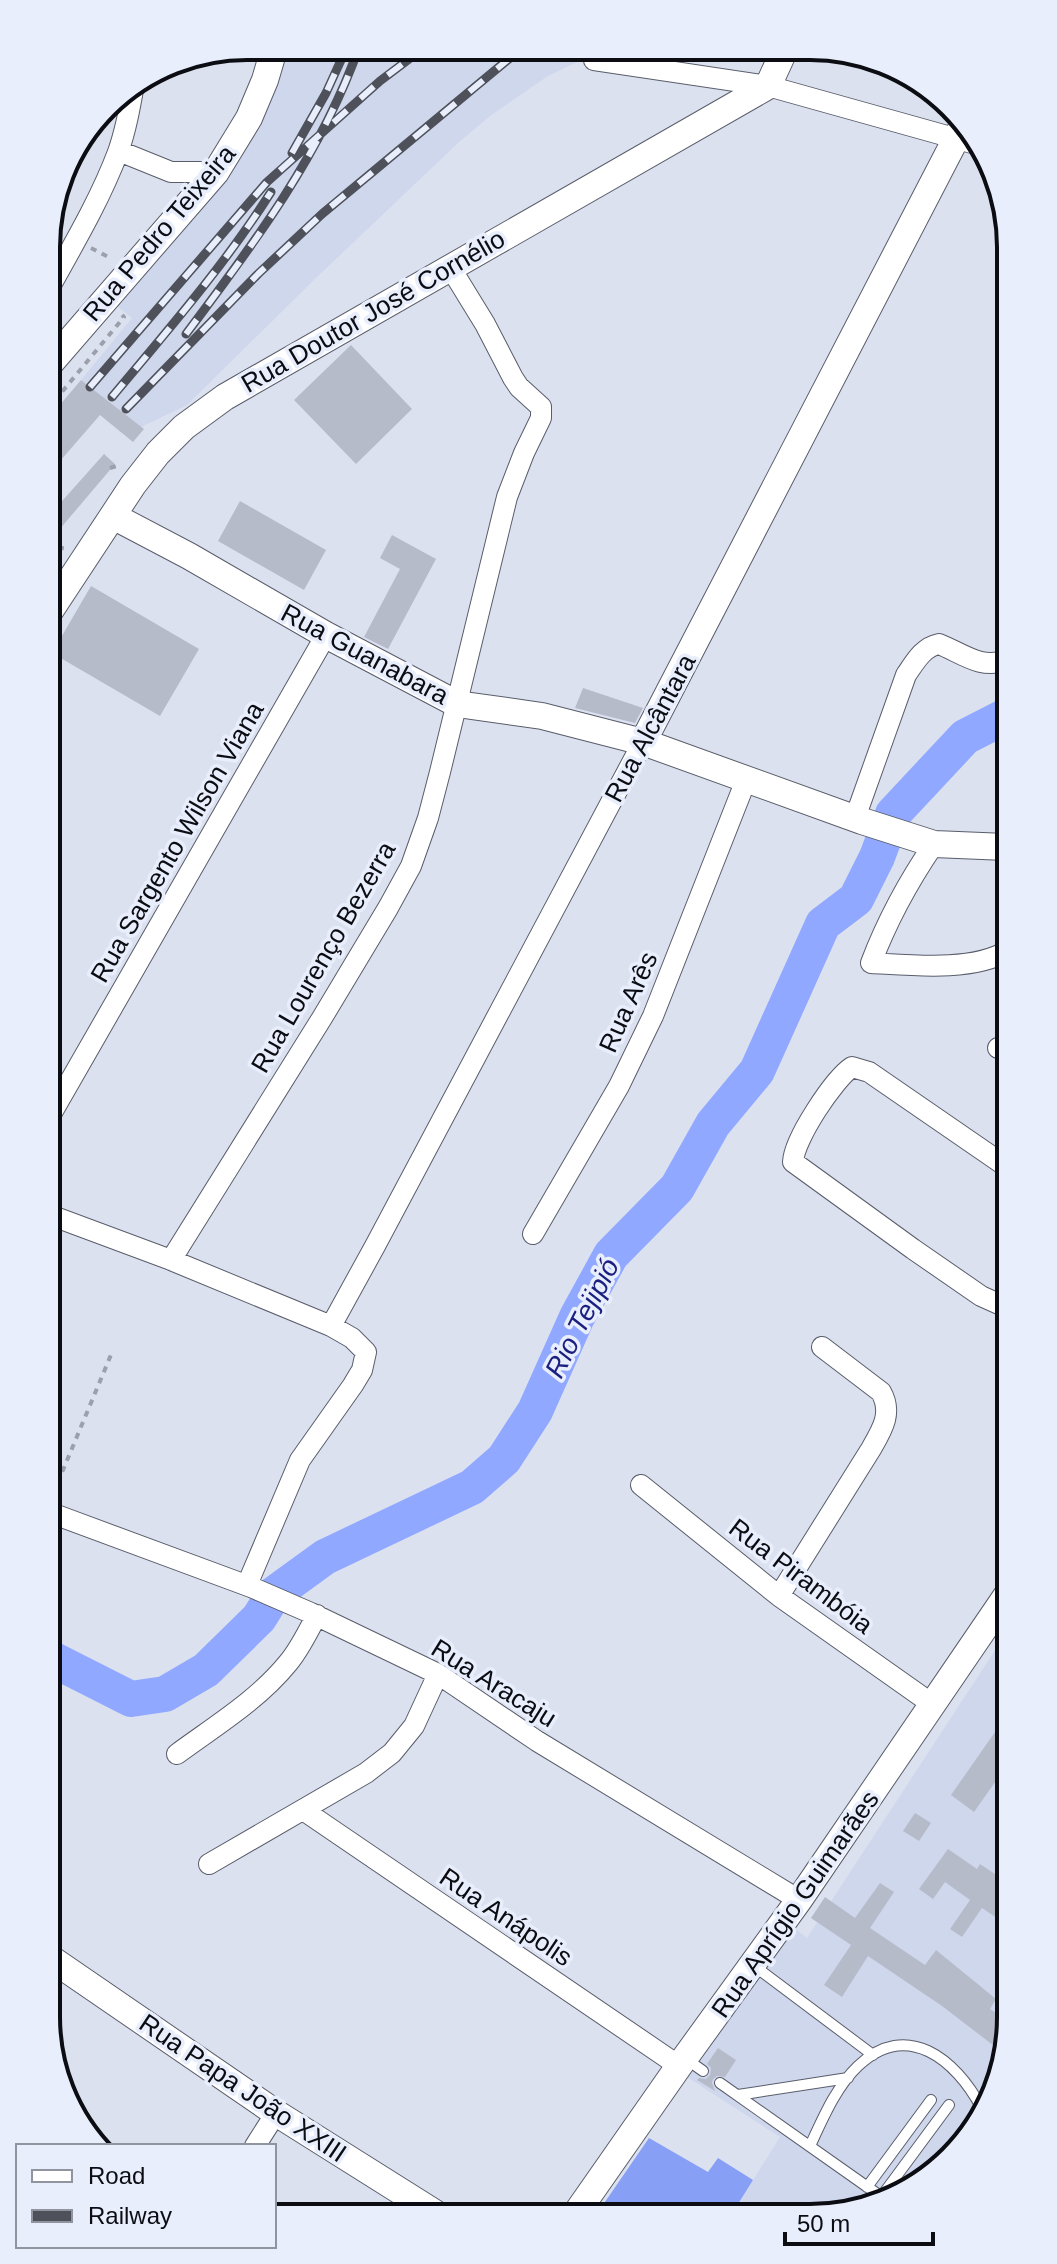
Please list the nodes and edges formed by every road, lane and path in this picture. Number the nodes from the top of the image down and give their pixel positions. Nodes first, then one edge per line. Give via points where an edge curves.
1 (271, 60) edge
2 (594, 60) dead end
3 (780, 60) edge
4 (768, 86) junction
5 (131, 101) edge
6 (959, 135) edge
7 (962, 139) edge
8 (119, 151) junction
9 (216, 172) junction
10 (75, 240) junction
11 (450, 267) junction
12 (60, 268) edge
13 (132, 270) junction
14 (60, 352) edge
15 (113, 516) junction
16 (60, 549) edge
17 (70, 550) dead end
18 (60, 596) edge
19 (326, 635) junction
20 (997, 663) edge
21 (457, 704) junction
22 (643, 742) junction
23 (746, 780) junction
24 (858, 820) junction
25 (928, 842) junction
26 (997, 846) edge
27 (997, 956) edge
28 (60, 1099) edge
29 (997, 1160) edge
30 (60, 1219) edge
31 (533, 1234) dead end
32 (171, 1260) junction
33 (997, 1304) edge
34 (331, 1326) junction
35 (822, 1347) dead end
36 (113, 1350) dead end
37 (60, 1478) edge
38 (641, 1485) dead end
39 (60, 1516) edge
40 (249, 1586) junction
41 (779, 1596) junction
42 (997, 1609) edge
43 (314, 1614) junction
44 (438, 1674) junction
45 (932, 1704) junction
46 (177, 1754) dead end
47 (303, 1810) junction
48 (209, 1864) dead end
49 (799, 1900) junction
50 (60, 1965) edge
51 (753, 1965) junction
52 (873, 2055) junction
53 (691, 2066) junction
54 (848, 2078) junction
55 (720, 2083) dead end
56 (738, 2095) junction
57 (931, 2100) dead end
58 (977, 2100) edge
59 (949, 2105) dead end
60 (276, 2113) junction
61 (256, 2144) edge
62 (810, 2146) junction
63 (894, 2184) edge
64 (867, 2187) junction
65 (875, 2192) edge
66 (421, 2204) edge
67 (583, 2204) edge

1 - 9 street, Rua Pedro Teixeira via 249,118
2 - 4 street
3 - 4 street
4 - 6 street
4 - 11 street, Rua Doutor José Cornélio
5 - 8 street
7 - 22 street, Rua Alcântara
8 - 9 street via 171,172
8 - 10 street
9 - 13 street, Rua Pedro Teixeira
10 - 12 street
10 - 13 path
11 - 15 street, Rua Doutor José Cornélio via 215,404 158,453
11 - 21 street, Rua Lourenço Bezerra via 513,378 543,409 507,497
13 - 14 street, Rua Pedro Teixeira
15 - 18 street, Rua Doutor José Cornélio
15 - 19 street, Rua Guanabara
16 - 17 path
19 - 21 street, Rua Guanabara
19 - 28 street, Rua Sargento Wilson Viana
20 - 24 street via 977,662 939,644 918,658 906,675
21 - 22 street, Rua Guanabara via 542,716
21 - 32 street, Rua Lourenço Bezerra via 411,866
22 - 23 street, Rua Guanabara
22 - 34 street, Rua Alcântara
23 - 24 street, Rua Guanabara
23 - 31 street, Rua Arês via 653,1016
24 - 25 street, Rua Guanabara
25 - 26 street
25 - 27 street via 871,963 951,966
29 - 33 street via 869,1072 852,1067 833,1087 793,1155 799,1168
30 - 32 street
32 - 34 street
34 - 40 street via 361,1345 365,1362 300,1460
35 - 41 street via 881,1392 888,1411 871,1449
36 - 37 path
38 - 41 street, Rua Pirambóia
39 - 40 street, Rua Aracaju
40 - 43 street, Rua Aracaju
41 - 45 street, Rua Pirambóia
42 - 45 street, Rua Aprígio Guimarães
43 - 44 street, Rua Aracaju
43 - 46 street via 290,1662 275,1678
44 - 47 street via 414,1726 392,1753
44 - 49 street, Rua Aracaju via 537,1741
45 - 49 street, Rua Aprígio Guimarães
47 - 48 street
47 - 53 street, Rua Anápolis
49 - 51 street, Rua Aprígio Guimarães
50 - 60 street, Rua Papa João XXIII
51 - 52 lane
51 - 53 street, Rua Aprígio Guimarães
52 - 54 lane
52 - 58 lane via 894,2046 935,2053 954,2067
53 - 67 street, Rua Aprígio Guimarães
54 - 56 lane
54 - 62 lane
55 - 56 lane
56 - 62 lane
57 - 64 lane
59 - 63 lane
60 - 61 street
60 - 66 street, Rua Papa João XXIII
62 - 64 lane
64 - 65 lane

